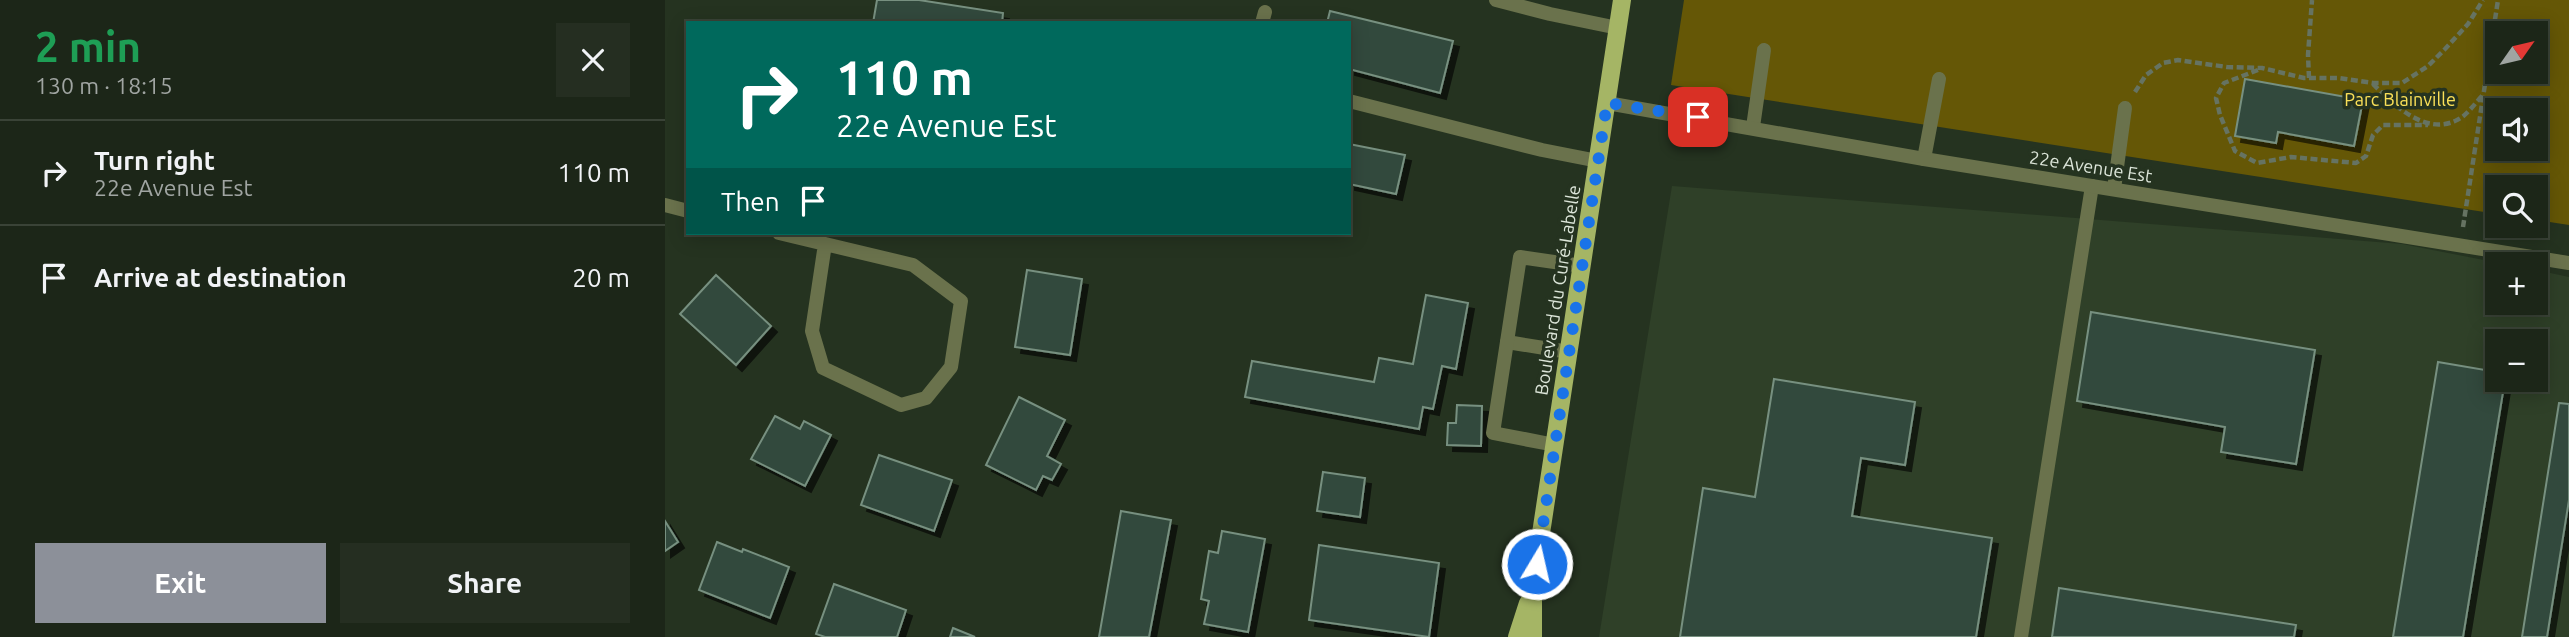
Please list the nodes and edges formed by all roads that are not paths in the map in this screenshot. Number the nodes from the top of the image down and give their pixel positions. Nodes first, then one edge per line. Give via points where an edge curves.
1 (1496, 0) edge
2 (1622, 0) edge
3 (1618, 28) junction
4 (1764, 50) dead end
5 (1939, 79) dead end
6 (1351, 102) edge
7 (1607, 103) junction
8 (2125, 108) road end
9 (1753, 127) junction
10 (1924, 159) junction
11 (1598, 161) junction
12 (2092, 186) junction
13 (2114, 189) junction
14 (665, 205) edge
15 (686, 210) edge
16 (787, 235) edge
17 (825, 244) junction
18 (2569, 263) edge
19 (1582, 266) junction
20 (1507, 342) junction
21 (1569, 352) junction
22 (1555, 445) junction
23 (1533, 586) junction
24 (1517, 637) edge
25 (1534, 637) edge
26 (2021, 637) edge

1 - 3 street
2 - 3 main road, Boulevard du Curé-Labelle
3 - 7 main road, Boulevard du Curé-Labelle
4 - 9 street
5 - 10 street
6 - 11 street
7 - 9 street, 22e Avenue Est
7 - 11 main road, Boulevard du Curé-Labelle
8 - 13 street
9 - 10 street, 22e Avenue Est
10 - 12 street, 22e Avenue Est
11 - 19 main road, Boulevard du Curé-Labelle
12 - 13 street, 22e Avenue Est
12 - 26 street
13 - 18 street, 22e Avenue Est
14 - 15 street
16 - 17 street
17 - 17 street via 812,331 823,368 901,405 926,398 951,368 961,301 913,265
19 - 20 street via 1520,257
19 - 21 main road, Boulevard du Curé-Labelle
20 - 21 street
20 - 22 street via 1493,433
21 - 22 main road, Boulevard du Curé-Labelle
22 - 23 main road, Boulevard du Curé-Labelle
23 - 24 main road, Boulevard du Curé-Labelle
23 - 25 main road, Boulevard du Curé-Labelle

